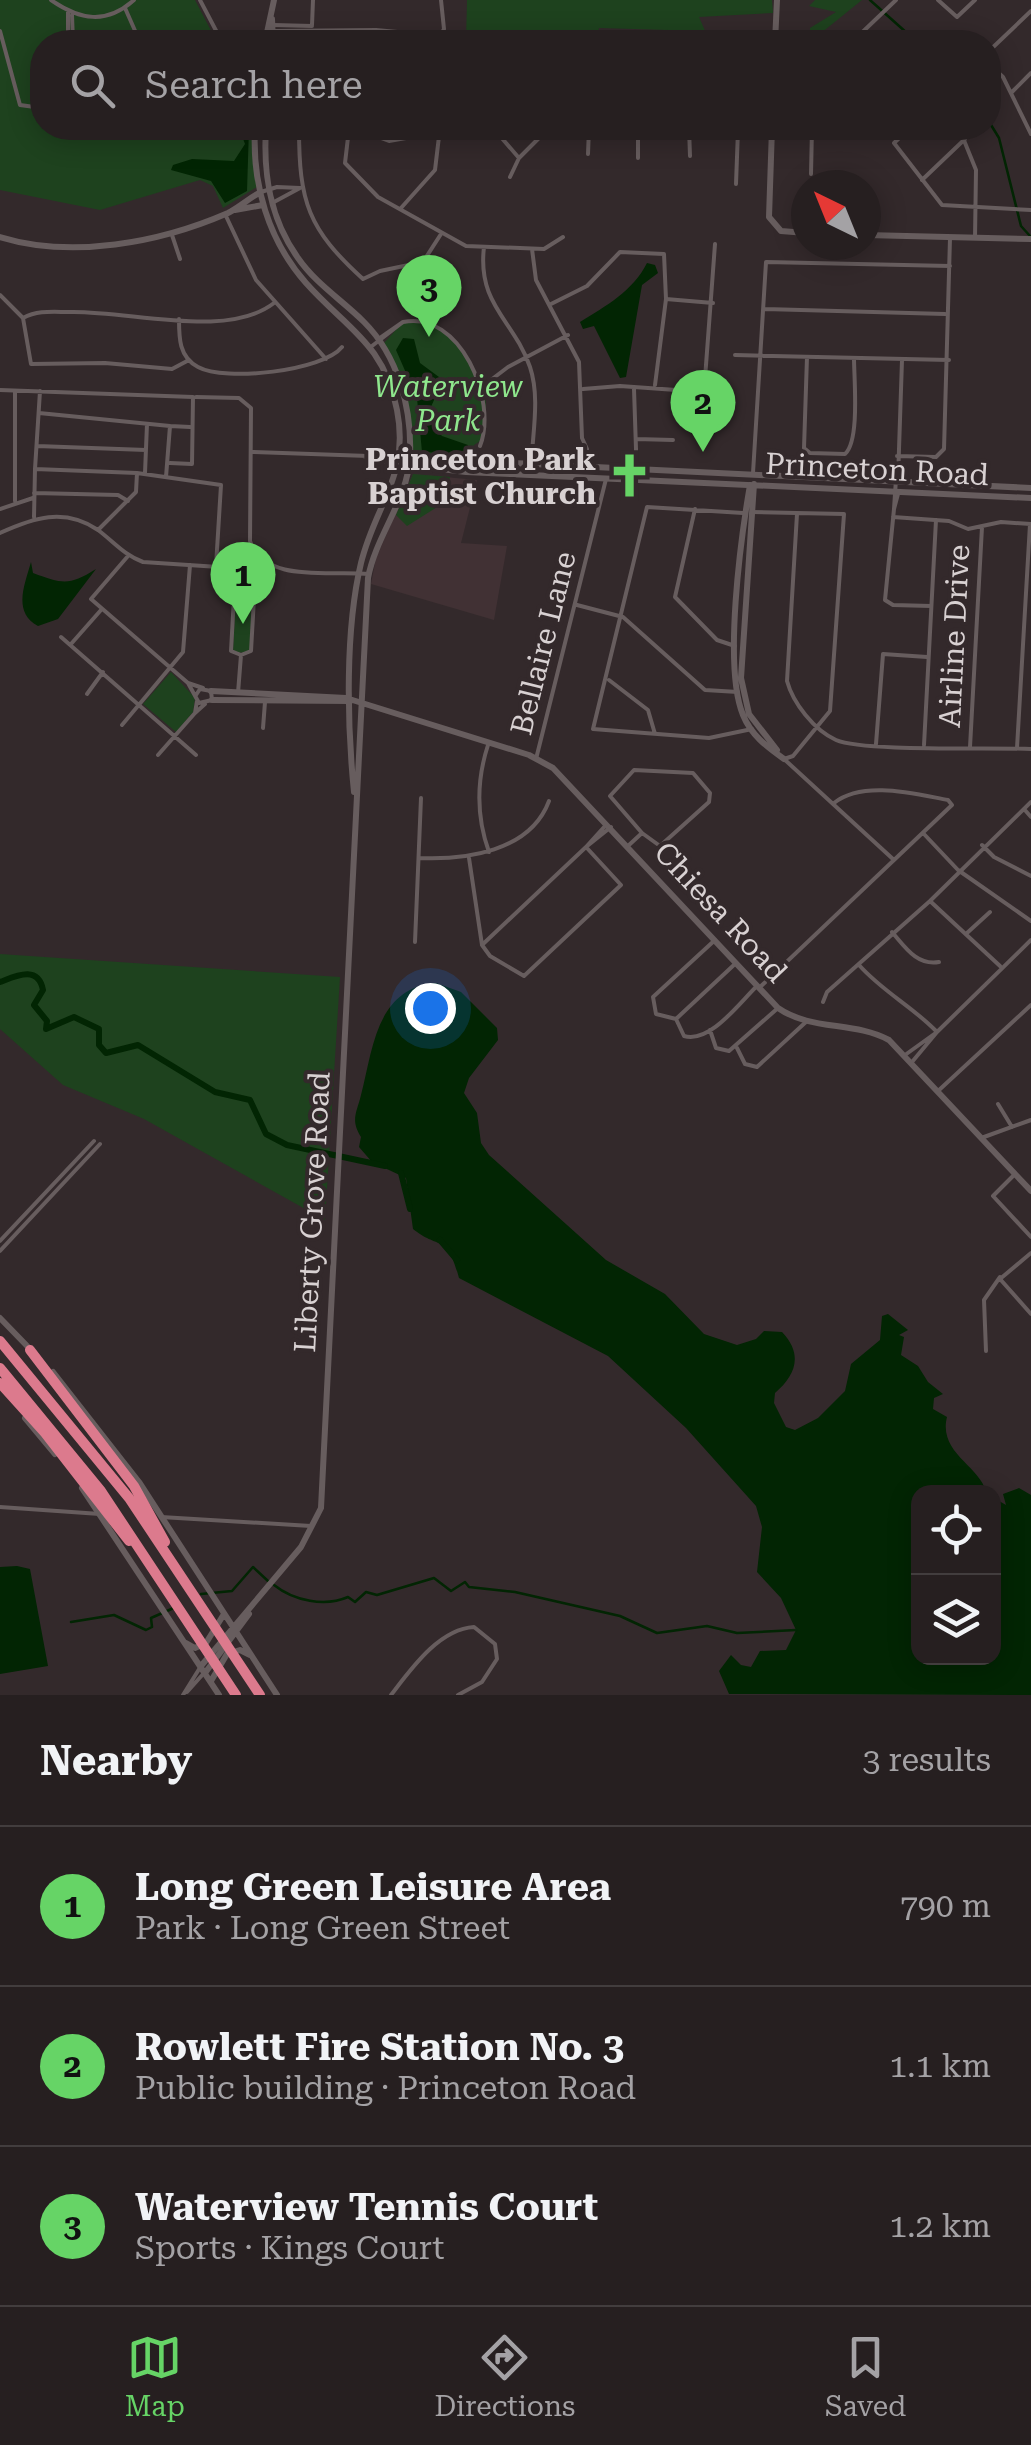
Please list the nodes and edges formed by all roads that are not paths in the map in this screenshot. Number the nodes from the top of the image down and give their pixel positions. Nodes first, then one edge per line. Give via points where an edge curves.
1 (51, 0) edge
2 (134, 0) edge
3 (200, 0) edge
4 (274, 0) edge
5 (313, 0) edge
6 (442, 0) edge
7 (776, 0) edge
8 (896, 0) edge
9 (938, 0) edge
10 (975, 0) edge
11 (125, 8) junction
12 (1031, 11) edge
13 (70, 13) junction
14 (273, 24) junction
15 (312, 29) junction
16 (70, 30) edge
17 (135, 30) edge
18 (216, 30) edge
19 (272, 30) edge
20 (272, 30) edge
21 (376, 30) edge
22 (444, 30) edge
23 (775, 30) edge
24 (865, 30) edge
25 (0, 31) edge
26 (1001, 40) edge
27 (1031, 73) edge
28 (1001, 80) edge
29 (1011, 93) junction
30 (30, 107) edge
31 (1031, 134) edge
32 (257, 140) edge
33 (266, 140) edge
34 (299, 140) edge
35 (347, 140) edge
36 (439, 140) edge
37 (504, 140) edge
38 (538, 140) edge
39 (589, 140) edge
40 (638, 140) edge
41 (689, 140) edge
42 (738, 140) edge
43 (773, 140) edge
44 (811, 140) edge
45 (897, 140) edge
46 (963, 140) edge
47 (964, 140) edge
48 (588, 154) dead end
49 (690, 156) dead end
50 (520, 158) junction
51 (638, 158) dead end
52 (812, 170) edge
53 (510, 177) dead end
54 (922, 180) junction
55 (736, 184) dead end
56 (300, 188) junction
57 (265, 190) junction
58 (267, 204) junction
59 (401, 208) junction
60 (975, 209) junction
61 (234, 210) junction
62 (1029, 210) edge
63 (226, 214) junction
64 (171, 230) junction
65 (791, 232) edge
66 (441, 233) junction
67 (881, 236) edge
68 (563, 237) dead end
69 (0, 238) edge
70 (950, 238) junction
71 (975, 238) junction
72 (1029, 238) edge
73 (715, 244) dead end
74 (484, 247) junction
75 (532, 249) junction
76 (180, 260) dead end
77 (950, 266) junction
78 (0, 295) edge
79 (666, 300) junction
80 (713, 302) junction
81 (274, 303) junction
82 (551, 304) junction
83 (765, 309) junction
84 (948, 314) junction
85 (24, 318) junction
86 (179, 319) junction
87 (568, 335) junction
88 (376, 344) junction
89 (342, 347) dead end
90 (735, 354) dead end
91 (759, 354) junction
92 (526, 358) junction
93 (806, 358) junction
94 (854, 358) junction
95 (326, 359) junction
96 (189, 360) junction
97 (902, 360) junction
98 (949, 360) junction
99 (483, 386) junction
100 (655, 388) junction
101 (584, 389) junction
102 (634, 389) junction
103 (0, 390) edge
104 (15, 390) junction
105 (40, 390) junction
106 (194, 397) junction
107 (39, 413) junction
108 (147, 424) junction
109 (170, 426) junction
110 (193, 428) junction
111 (636, 439) junction
112 (673, 440) dead end
113 (37, 446) junction
114 (480, 446) dead end
115 (587, 449) dead end
116 (146, 450) junction
117 (253, 452) junction
118 (532, 452) dead end
119 (897, 456) junction
120 (400, 461) junction
121 (170, 462) junction
122 (409, 462) junction
123 (36, 469) junction
124 (532, 470) junction
125 (636, 470) junction
126 (137, 473) junction
127 (145, 473) junction
128 (706, 474) junction
129 (166, 476) junction
130 (753, 476) junction
131 (606, 479) junction
132 (636, 480) junction
133 (896, 482) junction
134 (705, 484) junction
135 (752, 486) junction
136 (1030, 488) edge
137 (896, 492) junction
138 (34, 495) junction
139 (1030, 498) edge
140 (15, 501) junction
141 (128, 501) junction
142 (0, 508) edge
143 (695, 509) junction
144 (749, 512) junction
145 (797, 514) junction
146 (893, 517) junction
147 (34, 518) junction
148 (936, 520) junction
149 (1031, 524) edge
150 (982, 527) junction
151 (98, 530) junction
152 (0, 533) edge
153 (125, 554) junction
154 (260, 560) junction
155 (190, 565) junction
156 (216, 566) junction
157 (250, 569) junction
158 (364, 574) junction
159 (248, 593) junction
160 (576, 605) junction
161 (931, 606) junction
162 (102, 608) junction
163 (623, 616) junction
164 (61, 637) dead end
165 (71, 644) junction
166 (739, 646) junction
167 (240, 655) junction
168 (928, 657) junction
169 (171, 670) junction
170 (103, 672) junction
171 (607, 679) junction
172 (188, 682) junction
173 (207, 689) junction
174 (739, 692) junction
175 (87, 694) dead end
176 (238, 695) junction
177 (265, 697) junction
178 (196, 698) junction
179 (355, 701) junction
180 (208, 702) junction
181 (140, 704) junction
182 (195, 713) junction
183 (122, 725) dead end
184 (819, 727) junction
185 (263, 728) dead end
186 (754, 728) junction
187 (655, 734) junction
188 (176, 735) junction
189 (489, 742) junction
190 (876, 744) junction
191 (924, 746) junction
192 (970, 747) junction
193 (1017, 748) junction
194 (1031, 749) edge
195 (196, 754) dead end
196 (158, 756) dead end
197 (536, 759) junction
198 (784, 759) junction
199 (421, 798) dead end
200 (549, 801) dead end
201 (1031, 802) edge
202 (833, 804) junction
203 (1024, 809) junction
204 (1031, 817) edge
205 (610, 825) junction
206 (642, 833) junction
207 (923, 833) junction
208 (628, 845) junction
209 (982, 846) junction
210 (586, 847) junction
211 (490, 852) junction
212 (419, 858) junction
213 (469, 858) junction
214 (894, 860) junction
215 (958, 870) junction
216 (1031, 876) edge
217 (930, 901) junction
218 (990, 912) dead end
219 (1031, 921) edge
220 (892, 932) junction
221 (967, 933) junction
222 (715, 940) junction
223 (1031, 940) edge
224 (415, 942) dead end
225 (482, 945) junction
226 (939, 962) dead end
227 (736, 964) junction
228 (858, 964) junction
229 (1002, 968) junction
230 (758, 987) junction
231 (823, 1002) dead end
232 (1031, 1005) edge
233 (778, 1008) junction
234 (678, 1017) junction
235 (807, 1021) junction
236 (710, 1030) junction
237 (937, 1032) junction
238 (737, 1048) junction
239 (905, 1055) junction
240 (912, 1062) junction
241 (938, 1090) junction
242 (998, 1104) dead end
243 (1031, 1120) edge
244 (1015, 1126) junction
245 (1020, 1132) dead end
246 (983, 1138) junction
247 (97, 1143) dead end
248 (92, 1149) junction
249 (1015, 1174) junction
250 (1031, 1192) edge
251 (1031, 1237) edge
252 (0, 1241) edge
253 (0, 1250) edge
254 (1031, 1253) edge
255 (1000, 1277) junction
256 (1031, 1314) edge
257 (0, 1318) edge
258 (0, 1341) edge
259 (30, 1350) junction
260 (986, 1350) dead end
261 (0, 1368) edge
262 (0, 1386) edge
263 (0, 1506) edge
264 (100, 1514) junction
265 (161, 1517) junction
266 (316, 1525) junction
267 (150, 1563) junction
268 (174, 1566) junction
269 (223, 1612) junction
270 (235, 1630) junction
271 (183, 1640) junction
272 (252, 1656) junction
273 (203, 1670) junction
274 (212, 1684) junction
275 (183, 1695) edge
276 (219, 1695) edge
277 (236, 1695) edge
278 (260, 1695) edge
279 (277, 1695) edge
280 (392, 1695) edge
281 (458, 1695) edge

1 - 13 street
2 - 11 street
3 - 18 street
4 - 14 main road
5 - 15 street
6 - 22 street
7 - 23 main road
8 - 24 street
9 - 10 street via 958,17
11 - 13 street via 102,18
11 - 17 street
12 - 26 street
13 - 16 street
14 - 15 street
14 - 19 main road
14 - 20 main road
15 - 21 street
25 - 30 street via 21,106
27 - 29 street
28 - 29 street
29 - 31 street
32 - 57 main road, Liberty Grove Road
33 - 57 main road, Liberty Grove Road
34 - 56 street
35 - 59 street via 345,163 378,197
36 - 59 street via 436,170
37 - 50 street
38 - 50 street
39 - 48 street
40 - 51 street
41 - 49 street
42 - 55 street
43 - 65 main road via 769,217
44 - 52 street
45 - 54 street
46 - 54 street
47 - 60 street via 976,170
50 - 53 street
54 - 60 street via 942,205
56 - 57 street
56 - 58 street
56 - 66 street via 320,237 364,279 422,262
57 - 58 main road, Liberty Grove Road
57 - 61 main road
58 - 61 main road
58 - 88 main road, Liberty Grove Road via 273,234 296,271
59 - 66 street
60 - 62 street
60 - 71 street
61 - 63 main road
63 - 64 main road
63 - 81 street via 248,266
64 - 69 main road via 76,250
64 - 76 street
66 - 74 street
67 - 70 main road
68 - 75 street via 552,247
70 - 71 main road
70 - 77 street
71 - 72 main road
73 - 80 street
74 - 75 street
74 - 92 street via 482,279
75 - 82 street via 534,272
77 - 83 street via 766,262
77 - 84 street
78 - 85 street
79 - 80 street
79 - 82 street via 664,254 620,252 594,280
79 - 100 street
80 - 100 street via 702,394
81 - 86 street via 234,321
81 - 95 street
82 - 87 street
83 - 84 street
83 - 91 street
84 - 98 street
85 - 86 street via 93,310
85 - 96 street via 31,364 172,369
86 - 96 street via 180,346
87 - 92 street
87 - 101 street
88 - 99 street via 404,322 440,326
88 - 120 main road, Liberty Grove Road via 397,408
88 - 122 main road, Liberty Grove Road via 403,394
89 - 95 street
90 - 91 street
91 - 93 street
91 - 130 street
92 - 99 street
92 - 118 street via 535,399
93 - 94 street
93 - 94 street via 804,448 810,453 849,452
94 - 97 street
95 - 96 street via 255,373 204,370
97 - 98 street
97 - 119 street
98 - 119 street via 943,453
99 - 114 street
100 - 102 street
101 - 102 street
101 - 115 street
102 - 111 street
103 - 104 street
104 - 105 street
104 - 140 street
105 - 106 street
105 - 107 street
106 - 110 street
106 - 117 street via 248,401
107 - 108 street
107 - 113 street
108 - 109 street
108 - 116 street
109 - 110 street
109 - 121 street
110 - 121 street via 192,464
111 - 112 street
111 - 125 street
113 - 116 street
113 - 123 street
116 - 127 street
117 - 120 street, Princeton Road
117 - 154 street via 250,541
119 - 133 street
120 - 122 main road, Princeton Road
120 - 158 main road, Liberty Grove Road
121 - 129 street
122 - 124 main road, Princeton Road
122 - 158 main road, Liberty Grove Road
123 - 126 street
123 - 138 street
124 - 125 main road, Princeton Road
124 - 131 main road, Princeton Road
125 - 128 main road, Princeton Road
125 - 132 street
126 - 127 street
126 - 141 street
127 - 129 street
128 - 130 main road, Princeton Road
128 - 134 main road
129 - 156 street via 221,485
130 - 133 main road, Princeton Road
130 - 135 main road
131 - 132 main road, Princeton Road
131 - 160 street, Bellaire Lane
132 - 134 main road, Princeton Road
133 - 136 main road, Princeton Road
133 - 137 street
134 - 135 main road, Princeton Road
135 - 137 main road, Princeton Road
135 - 144 main road
136 - 139 main road
137 - 139 main road, Princeton Road
137 - 146 street
138 - 140 street
138 - 141 street via 118,495
138 - 147 street
140 - 142 street
141 - 151 street
143 - 144 street
143 - 163 street via 647,507
143 - 166 street via 675,597 717,640
144 - 145 street
144 - 166 main road
145 - 184 street via 788,681 794,699
145 - 184 street via 844,514 831,706
146 - 148 street
146 - 161 street via 886,600
147 - 151 street via 70,518
147 - 152 street
148 - 150 street
148 - 161 street
149 - 150 street
149 - 193 street
150 - 192 street, Airline Drive
151 - 153 street
153 - 155 street
153 - 162 street via 91,599
154 - 157 street
154 - 158 street via 288,570
155 - 156 street
155 - 169 street via 185,642
156 - 157 street
157 - 159 street
158 - 179 main road, Liberty Grove Road
159 - 167 street via 254,598 251,651
159 - 167 street via 234,597 231,650
160 - 163 street
160 - 197 street, Bellaire Lane
161 - 168 street
162 - 165 street
162 - 169 street
163 - 171 street
163 - 174 street via 705,690
164 - 165 street
165 - 170 street
166 - 174 main road
167 - 176 street
168 - 190 street via 883,654
168 - 191 street
169 - 172 street
169 - 181 street
170 - 175 street
170 - 181 street
171 - 187 street via 648,710
171 - 187 street via 593,729
172 - 173 street
172 - 178 street
173 - 176 main road
173 - 178 street
173 - 180 street
174 - 186 main road
176 - 177 main road, Chiesa Road
176 - 180 main road
177 - 179 main road, Chiesa Road
177 - 185 street
178 - 180 street
178 - 182 street
179 - 189 main road, Chiesa Road
179 - 266 main road, Liberty Grove Road
180 - 182 street
181 - 183 street
181 - 188 street
182 - 188 street
184 - 190 street via 838,741
184 - 198 street
186 - 187 street via 732,736
186 - 198 main road
188 - 195 street
188 - 196 street
189 - 197 main road, Chiesa Road
189 - 211 street via 478,820
190 - 191 street
191 - 192 street
192 - 193 street
193 - 194 street
197 - 205 main road, Chiesa Road via 574,786
198 - 202 street
199 - 212 street
200 - 211 street via 516,838
201 - 203 street
202 - 207 street via 864,791 948,800 952,806
202 - 214 street
203 - 204 street
203 - 209 street
205 - 208 main road, Chiesa Road
205 - 210 street
206 - 206 street via 660,846 709,802 710,793 693,773 631,771 610,796
206 - 208 street
207 - 214 street
207 - 215 street
208 - 222 main road, Chiesa Road
209 - 215 street
209 - 216 street
210 - 225 street
210 - 225 street via 621,885 524,976
211 - 213 street
212 - 213 street
212 - 224 street
213 - 225 street
214 - 230 street
215 - 217 street
215 - 219 street
217 - 220 street
217 - 221 street
218 - 221 street
220 - 226 street via 912,955
220 - 228 street
221 - 229 street
222 - 227 main road, Chiesa Road
222 - 234 street via 653,997 656,1014
223 - 229 street
227 - 230 main road, Chiesa Road
227 - 234 street
228 - 231 street
228 - 237 street
229 - 237 street
230 - 233 main road, Chiesa Road
230 - 236 street
232 - 241 street
233 - 235 main road, Chiesa Road
233 - 238 street
234 - 236 street via 684,1036
235 - 238 street via 750,1067
235 - 239 main road, Chiesa Road via 868,1031
236 - 238 street via 716,1048
237 - 239 street
237 - 240 street
239 - 240 main road, Chiesa Road
240 - 241 main road, Chiesa Road
241 - 246 main road, Chiesa Road
242 - 244 street
243 - 244 street
244 - 245 street
244 - 246 street
246 - 249 main road, Chiesa Road
247 - 248 street
248 - 252 street
248 - 253 street
249 - 250 main road, Chiesa Road
249 - 251 street via 993,1196
254 - 255 street
255 - 256 street
255 - 260 street via 984,1300
257 - 259 main road
258 - 268 highway via 80,1434
259 - 265 main road via 114,1447
259 - 268 highway via 134,1486
261 - 267 highway via 78,1459
262 - 264 main road
262 - 267 highway
263 - 264 street
264 - 271 main road
265 - 266 street
265 - 269 main road
266 - 270 main road, Liberty Grove Road
267 - 277 highway
268 - 278 highway
269 - 270 main road
269 - 271 main road via 206,1643 195,1648
270 - 272 main road
270 - 273 main road, Liberty Grove Road
271 - 273 main road
272 - 274 main road via 228,1654
272 - 279 main road
273 - 274 main road
273 - 275 street, Liberty Grove Road
274 - 276 main road
280 - 281 street via 446,1636 474,1626 495,1644 497,1659 482,1682

